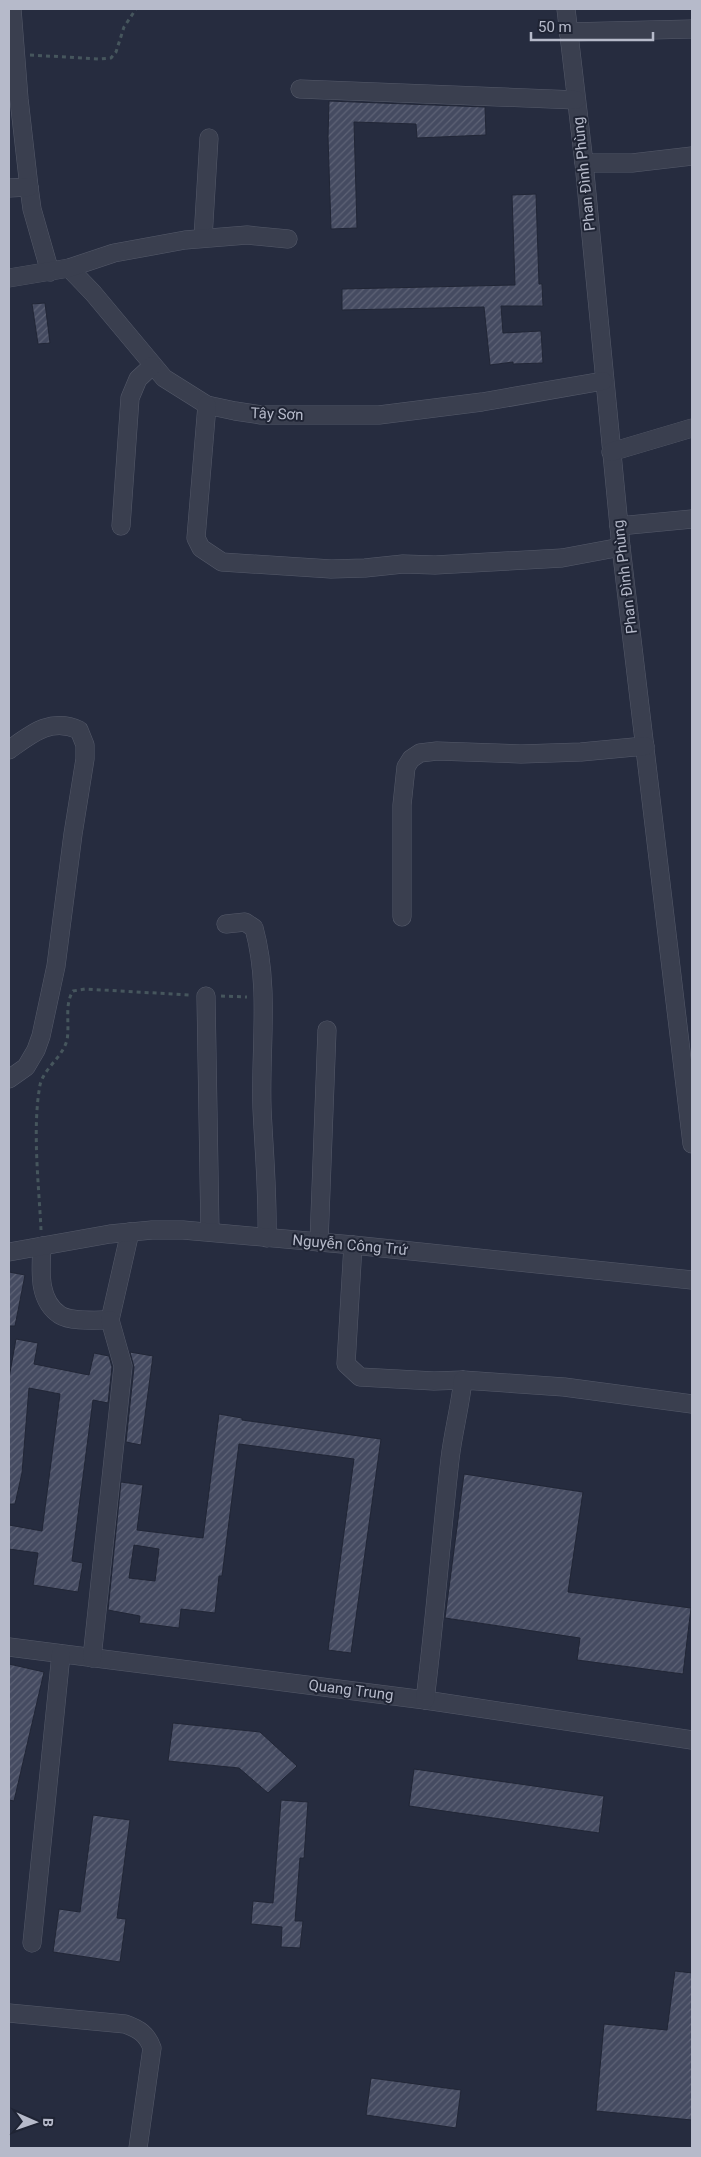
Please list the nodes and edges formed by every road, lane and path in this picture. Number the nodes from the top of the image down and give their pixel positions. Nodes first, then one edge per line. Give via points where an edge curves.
1 (12, 9) edge
2 (136, 9) edge
3 (566, 9) edge
4 (692, 30) edge
5 (568, 32) junction
6 (15, 54) junction
7 (300, 89) dead end
8 (576, 100) junction
9 (209, 138) dead end
10 (692, 156) edge
11 (584, 163) junction
12 (29, 187) junction
13 (9, 188) edge
14 (203, 238) junction
15 (288, 238) dead end
16 (69, 268) junction
17 (50, 272) junction
18 (9, 278) edge
19 (152, 366) junction
20 (603, 381) junction
21 (207, 405) junction
22 (692, 428) edge
23 (611, 452) junction
24 (692, 519) edge
25 (121, 526) dead end
26 (619, 526) junction
27 (621, 547) junction
28 (645, 746) junction
29 (9, 750) edge
30 (402, 917) dead end
31 (226, 924) dead end
32 (206, 996) junction
33 (263, 997) junction
34 (326, 1030) dead end
35 (9, 1079) edge
36 (692, 1144) edge
37 (130, 1232) junction
38 (210, 1232) junction
39 (267, 1238) junction
40 (318, 1242) junction
41 (353, 1245) junction
42 (42, 1246) junction
43 (9, 1252) edge
44 (692, 1280) edge
45 (110, 1320) junction
46 (463, 1380) junction
47 (692, 1404) edge
48 (9, 1647) edge
49 (60, 1654) junction
50 (92, 1658) junction
51 (425, 1700) junction
52 (692, 1740) edge
53 (32, 1943) dead end
54 (9, 2013) edge
55 (138, 2148) edge

1 - 6 street
2 - 6 path via 124,26 116,52 110,58
3 - 5 street, Phan Đình Phùng
4 - 5 street
5 - 8 street, Phan Đình Phùng
6 - 12 street
7 - 8 street
8 - 11 street, Phan Đình Phùng
9 - 14 street
10 - 11 street
11 - 20 street, Phan Đình Phùng
12 - 13 street
12 - 17 street
14 - 15 street via 247,235
14 - 16 street via 114,253
16 - 17 street
16 - 19 street, Tây Sơn
17 - 18 street
19 - 21 street, Tây Sơn via 164,378
19 - 25 street via 138,379 130,398
20 - 21 street, Tây Sơn via 482,402 380,415 261,415
20 - 23 street, Phan Đình Phùng
21 - 27 street via 196,538 201,548 222,562 365,568 562,558
22 - 23 street
23 - 26 street, Phan Đình Phùng
24 - 26 street
26 - 27 street, Phan Đình Phùng
27 - 28 street, Phan Đình Phùng
28 - 30 street via 521,754 438,751 420,753 411,759 406,767 402,805
28 - 36 street, Phan Đình Phùng
29 - 35 street via 38,730 68,725 79,730 85,745 56,966 41,1036 26,1067
31 - 33 street via 245,922 254,928 264,978
32 - 33 path
32 - 38 street
32 - 42 path via 72,991 66,1042 40,1084 37,1142
33 - 39 street via 262,1107 268,1190
34 - 40 street
37 - 38 street, Nguyễn Công Trứ
37 - 42 street, Nguyễn Công Trứ
37 - 45 street
38 - 39 street, Nguyễn Công Trứ
39 - 40 street, Nguyễn Công Trứ
40 - 41 street, Nguyễn Công Trứ
41 - 44 street, Nguyễn Công Trứ
41 - 46 street via 346,1364 360,1376
42 - 43 street, Nguyễn Công Trứ
42 - 45 street via 41,1282 46,1299 60,1315 80,1320
45 - 50 street via 123,1366
46 - 47 street via 564,1387
46 - 51 street via 450,1457
48 - 49 street, Quang Trung
49 - 50 street, Quang Trung
49 - 53 street
50 - 51 street, Quang Trung
51 - 52 street, Quang Trung
54 - 55 street via 126,2024 149,2038 152,2048

